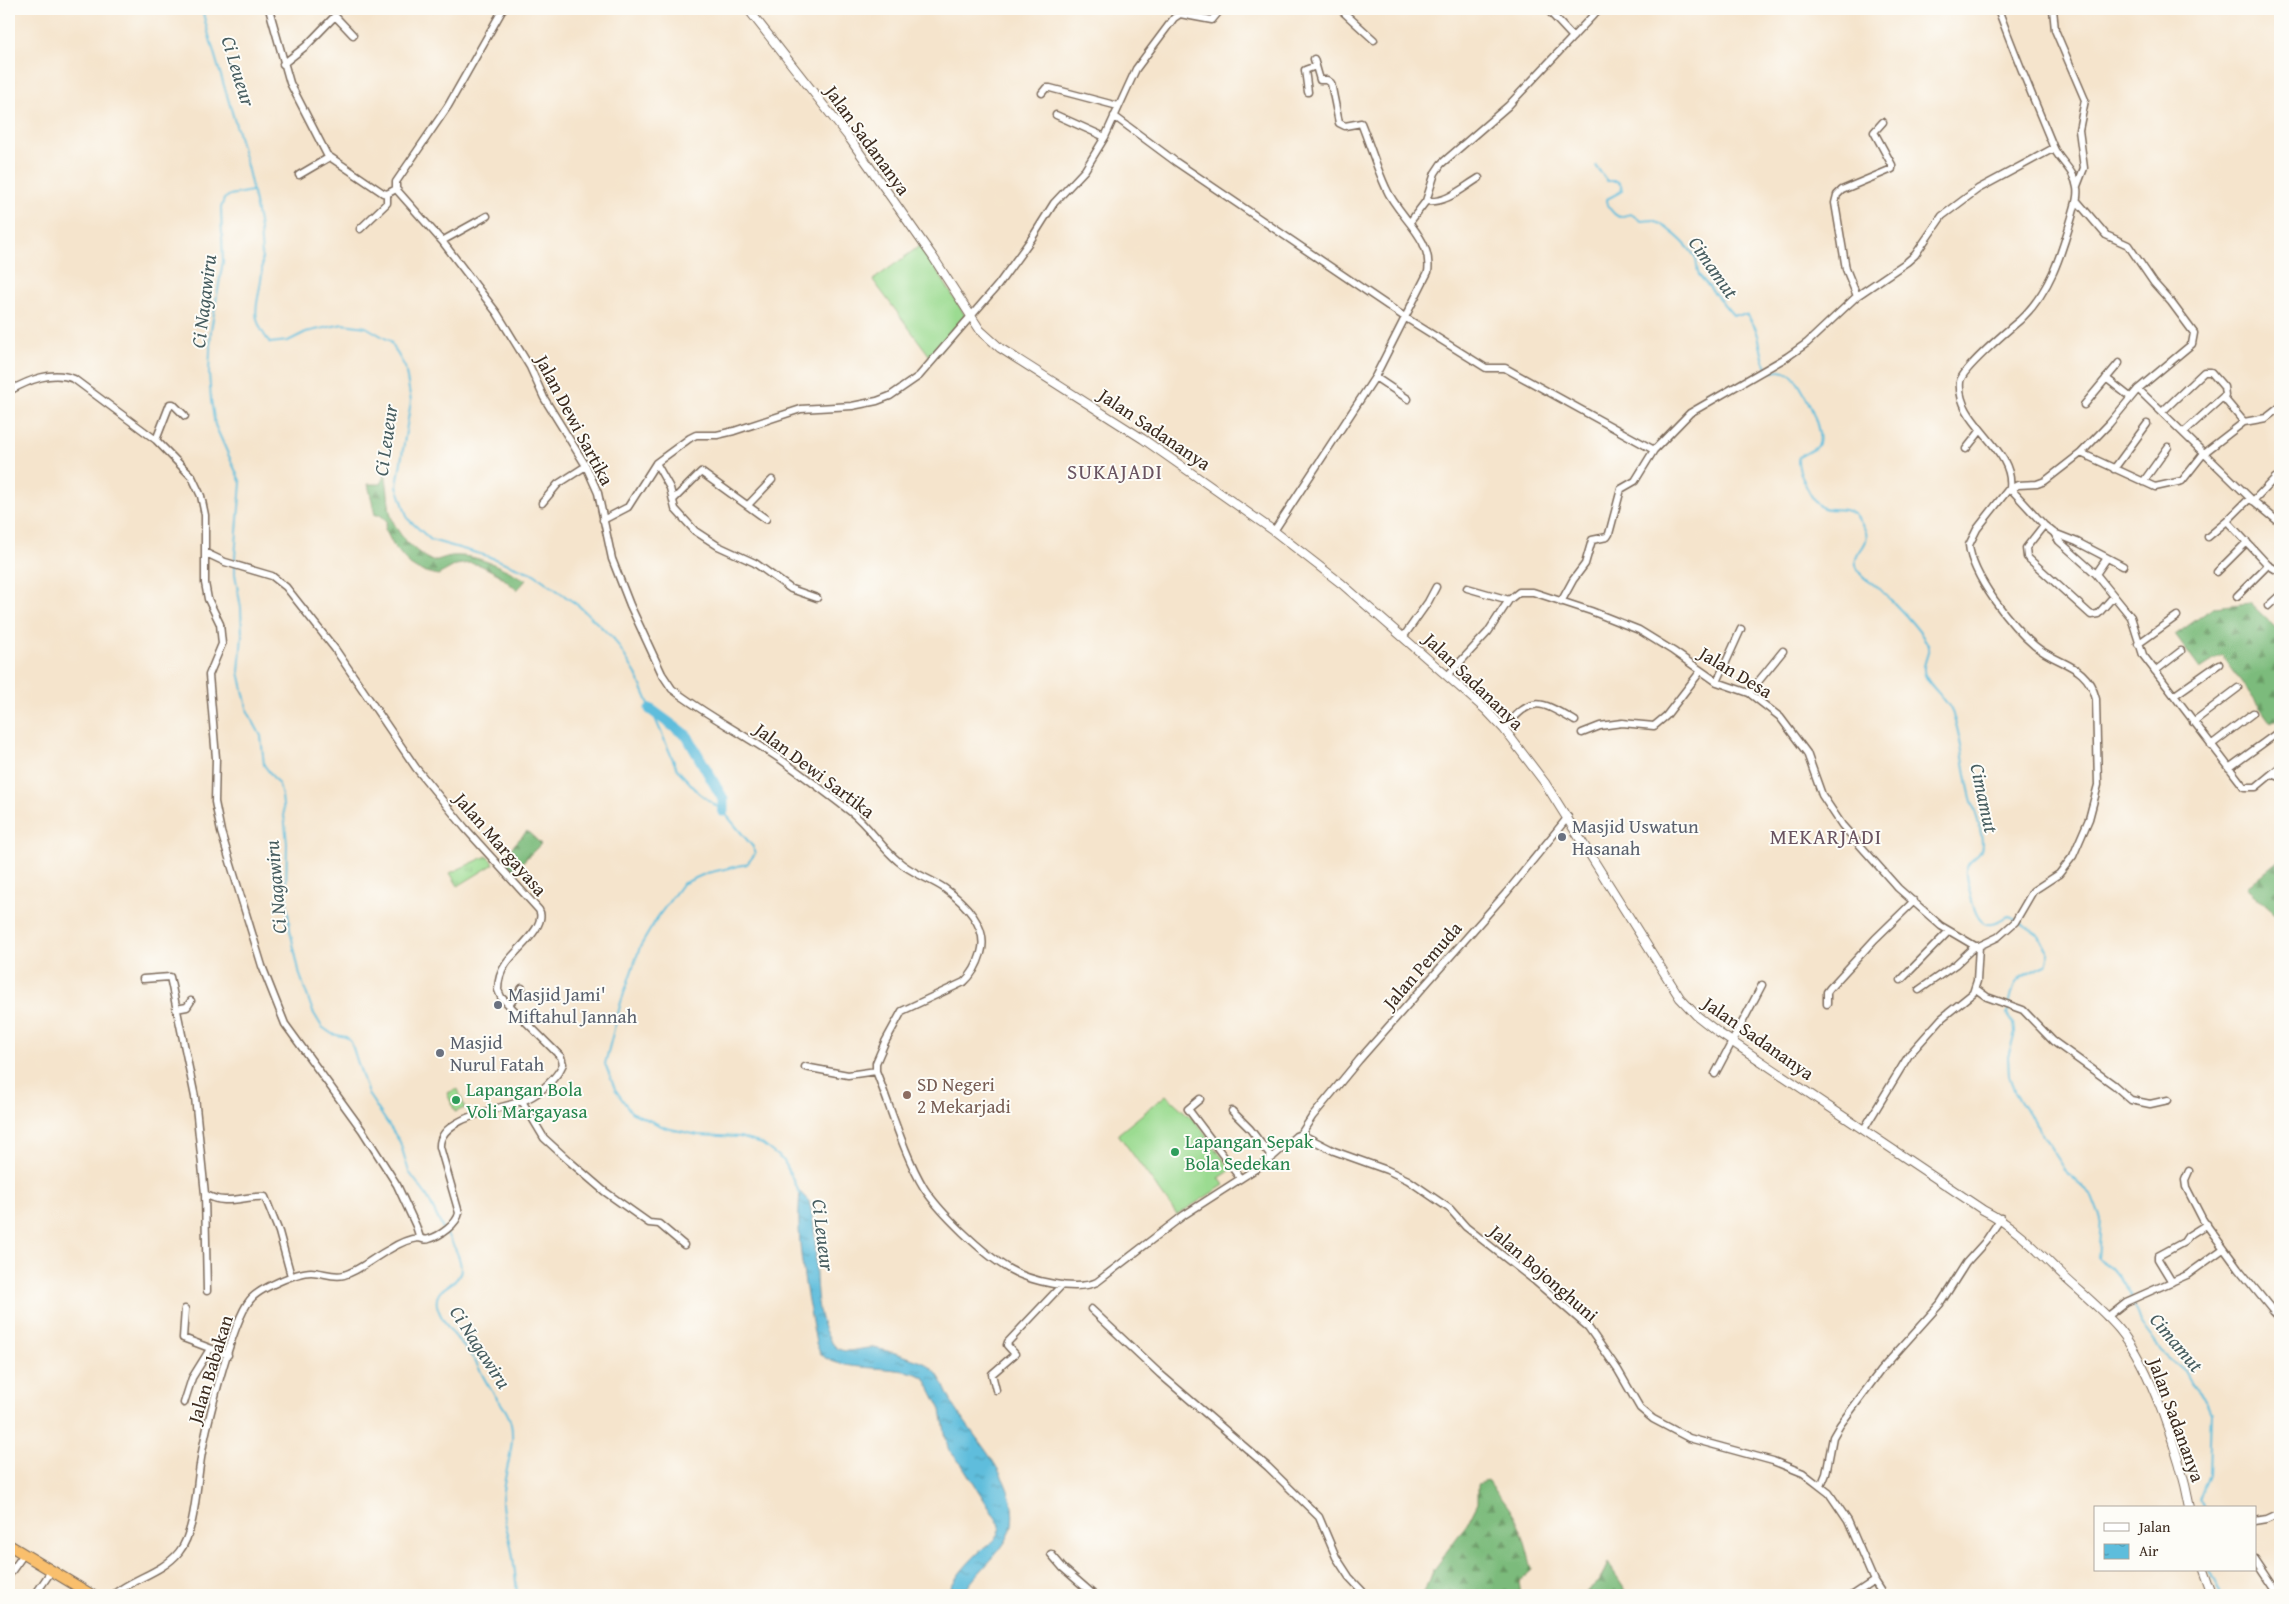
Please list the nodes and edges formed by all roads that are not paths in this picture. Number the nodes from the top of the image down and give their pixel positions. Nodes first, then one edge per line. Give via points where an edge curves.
1 (269, 9) edge
2 (503, 9) edge
3 (748, 9) edge
4 (1221, 9) edge
5 (1340, 9) edge
6 (1547, 9) edge
7 (1599, 9) edge
8 (1998, 9) edge
9 (2053, 9) edge
10 (353, 35) dead end
11 (1573, 37) junction
12 (1374, 40) dead end
13 (283, 64) junction
14 (1308, 92) dead end
15 (1042, 93) dead end
16 (1118, 106) junction
17 (1056, 116) dead end
18 (1114, 116) junction
19 (1883, 122) dead end
20 (1105, 137) junction
21 (2054, 148) junction
22 (328, 158) junction
23 (299, 175) dead end
24 (1478, 178) dead end
25 (2077, 186) junction
26 (396, 189) junction
27 (387, 194) junction
28 (1426, 201) junction
29 (2077, 201) junction
30 (487, 216) dead end
31 (1410, 222) junction
32 (360, 229) dead end
33 (442, 241) junction
34 (1857, 296) junction
35 (972, 317) junction
36 (1406, 318) junction
37 (2119, 363) dead end
38 (1375, 377) junction
39 (2106, 378) junction
40 (2138, 389) junction
41 (9, 391) edge
42 (2130, 397) junction
43 (2223, 397) junction
44 (1408, 399) dead end
45 (2084, 405) dead end
46 (2280, 407) edge
47 (2163, 411) junction
48 (185, 416) dead end
49 (2244, 422) junction
50 (2147, 424) dead end
51 (1981, 430) junction
52 (2184, 432) junction
53 (156, 440) junction
54 (2168, 447) dead end
55 (1654, 450) junction
56 (1966, 450) dead end
57 (2081, 453) junction
58 (2204, 453) junction
59 (656, 463) junction
60 (586, 466) junction
61 (2114, 469) junction
62 (2275, 478) dead end
63 (772, 480) dead end
64 (2142, 482) junction
65 (2010, 488) junction
66 (673, 500) junction
67 (2252, 500) junction
68 (542, 503) dead end
69 (748, 505) junction
70 (766, 519) dead end
71 (603, 520) junction
72 (2279, 520) edge
73 (2227, 521) junction
74 (2044, 525) junction
75 (1274, 531) junction
76 (2054, 533) junction
77 (2208, 537) dead end
78 (2247, 542) junction
79 (206, 553) junction
80 (2107, 558) junction
81 (2268, 565) junction
82 (2123, 566) dead end
83 (2216, 572) dead end
84 (2280, 572) edge
85 (2096, 574) junction
86 (1436, 587) dead end
87 (1467, 588) dead end
88 (2280, 595) edge
89 (2114, 596) junction
90 (2237, 596) dead end
91 (817, 598) dead end
92 (1509, 600) junction
93 (1561, 602) junction
94 (2268, 606) dead end
95 (2177, 616) dead end
96 (1740, 629) dead end
97 (1404, 636) junction
98 (2138, 644) junction
99 (1783, 651) dead end
100 (2181, 651) dead end
101 (2219, 664) dead end
102 (1700, 672) junction
103 (2156, 672) junction
104 (1448, 675) junction
105 (1717, 682) junction
106 (2238, 688) dead end
107 (1749, 692) junction
108 (2175, 695) junction
109 (2253, 713) dead end
110 (1575, 721) dead end
111 (2193, 722) junction
112 (1504, 729) junction
113 (2280, 731) edge
114 (1582, 733) dead end
115 (2211, 745) junction
116 (2280, 767) edge
117 (2229, 768) junction
118 (2272, 774) junction
119 (2280, 777) edge
120 (1568, 817) junction
121 (1914, 901) junction
122 (1949, 931) junction
123 (1977, 946) junction
124 (143, 979) dead end
125 (1901, 980) dead end
126 (1762, 985) dead end
127 (522, 988) dead end
128 (1976, 989) junction
129 (1919, 990) dead end
130 (191, 1001) dead end
131 (1827, 1004) dead end
132 (509, 1005) junction
133 (176, 1009) junction
134 (1733, 1041) junction
135 (805, 1067) dead end
136 (876, 1071) junction
137 (1716, 1074) dead end
138 (1200, 1099) dead end
139 (2168, 1100) dead end
140 (522, 1101) junction
141 (1232, 1111) dead end
142 (1864, 1129) junction
143 (1301, 1134) junction
144 (1272, 1158) junction
145 (2190, 1171) dead end
146 (1240, 1178) junction
147 (205, 1194) junction
148 (2001, 1218) junction
149 (2207, 1224) junction
150 (420, 1238) junction
151 (684, 1245) dead end
152 (2223, 1249) junction
153 (291, 1276) junction
154 (2172, 1282) junction
155 (1062, 1285) junction
156 (208, 1291) dead end
157 (2280, 1305) edge
158 (185, 1309) dead end
159 (1090, 1309) dead end
160 (2273, 1311) junction
161 (2107, 1317) junction
162 (2280, 1318) edge
163 (210, 1349) junction
164 (228, 1355) junction
165 (996, 1390) dead end
166 (184, 1403) dead end
167 (1821, 1486) junction
168 (2190, 1506) edge
169 (2280, 1513) edge
170 (2256, 1521) edge
171 (9, 1546) edge
172 (24, 1554) junction
173 (1051, 1554) dead end
174 (2256, 1560) edge
175 (52, 1570) junction
176 (2205, 1572) edge
177 (9, 1575) edge
178 (1874, 1581) junction
179 (35, 1595) edge
180 (92, 1595) edge
181 (113, 1595) edge
182 (1094, 1595) edge
183 (1366, 1595) edge
184 (1853, 1595) edge
185 (1883, 1595) edge
186 (2213, 1595) edge
187 (2279, 1595) edge

1 - 13 street
2 - 26 street via 448,106 396,182
3 - 35 street, Jalan Sadananya via 850,139
4 - 16 street via 1212,20 1183,14 1175,16 1136,70
5 - 12 street
6 - 11 street
7 - 11 street
8 - 21 street
9 - 25 street via 2055,30 2085,100 2079,130 2084,168
10 - 13 street via 335,16
11 - 28 street via 1508,106 1442,164 1435,173
13 - 22 street
14 - 31 street via 1305,70 1315,62 1320,80 1331,83 1339,123 1345,126 1360,123 1386,190
15 - 16 street via 1050,88
16 - 18 street
17 - 20 street
18 - 20 street
18 - 36 street via 1176,162
19 - 34 street via 1874,132 1892,169 1842,190 1835,203 1846,269
20 - 35 street via 1085,170 1054,203 1019,257
21 - 25 street
21 - 34 street via 1978,188 1942,216 1911,258
22 - 23 street
22 - 27 street
24 - 28 street via 1443,201
25 - 29 street
26 - 27 street
26 - 33 street, Jalan Dewi Sartika
27 - 32 street via 387,203
28 - 31 street
29 - 40 street via 2106,235 2128,245 2194,333 2192,344
29 - 51 street via 2061,255 2038,300 1962,376 1960,389 1965,405
30 - 33 street
31 - 36 street via 1429,262 1428,272
33 - 60 street, Jalan Dewi Sartika via 502,321
34 - 55 street via 1807,343 1690,413
35 - 59 street via 919,376 890,396 852,406 801,409 734,431 696,435
35 - 75 street, Jalan Sadananya via 980,330 1000,348 1143,439
36 - 38 street
36 - 55 street via 1486,368 1505,368
37 - 39 street
38 - 44 street
38 - 75 street
39 - 42 street
39 - 45 street
40 - 42 street
40 - 47 street
41 - 53 street via 38,378 65,376
42 - 57 street
43 - 47 street via 2224,387 2211,372 2207,372
43 - 49 street
43 - 52 street
46 - 49 street via 2266,418
47 - 52 street
48 - 53 street via 170,404
49 - 58 street
50 - 61 street
51 - 56 street
51 - 65 street via 2007,466
52 - 58 street
53 - 79 street via 187,472 198,489 204,510
54 - 64 street
55 - 93 street via 1635,481 1621,488 1609,534 1592,540 1585,564
57 - 61 street
57 - 65 street via 2045,481
58 - 64 street via 2182,481 2160,488
58 - 67 street
59 - 66 street
59 - 71 street via 628,507
60 - 68 street via 558,484
60 - 71 street, Jalan Dewi Sartika via 598,492
61 - 64 street
62 - 67 street
63 - 69 street
65 - 74 street
65 - 123 street via 1977,529 1969,551 1989,591 2017,630 2036,647 2078,669 2089,680 2096,698 2098,785 2089,819 2069,864 2034,891 2016,920 1998,937
66 - 69 street via 701,472
66 - 91 street via 677,512 695,531 755,563 791,589
67 - 72 street
67 - 73 street
69 - 70 street
71 - 136 street, Jalan Dewi Sartika via 609,551 628,600 672,689 781,760 850,811 867,825 898,862 943,887 958,900 979,927 983,947 969,978 902,1011 885,1042
73 - 77 street
73 - 78 street
74 - 76 street
74 - 89 street via 2026,548 2026,556 2092,615 2098,614
75 - 97 street, Jalan Sadananya
76 - 80 street
76 - 85 street via 2059,542
78 - 81 street
78 - 83 street
79 - 132 street, Jalan Margayasa via 277,578 291,592 335,649 416,768 541,912 539,924 504,967 498,990
79 - 150 street via 204,569 208,600 220,624 222,644 209,675 216,758 215,802 262,966 285,1024 362,1130 400,1190
80 - 82 street
80 - 85 street
81 - 84 street
81 - 90 street
85 - 89 street
86 - 97 street
87 - 92 street
88 - 94 street
89 - 98 street via 2131,617
92 - 93 street, Jalan Desa via 1514,594 1526,590
92 - 104 street via 1488,632
93 - 102 street, Jalan Desa via 1644,633
95 - 98 street
96 - 105 street
97 - 104 street, Jalan Sadananya
98 - 103 street
99 - 107 street
100 - 103 street
101 - 108 street
102 - 105 street, Jalan Desa
102 - 114 street via 1666,716 1654,726 1622,723
103 - 108 street
104 - 112 street, Jalan Sadananya
105 - 107 street, Jalan Desa
106 - 111 street
107 - 121 street, Jalan Desa via 1784,721 1807,753 1822,794 1842,825 1898,888
108 - 111 street
109 - 115 street
110 - 112 street via 1550,708 1533,704 1518,713
111 - 115 street
112 - 120 street, Jalan Sadananya
113 - 117 street
115 - 117 street
116 - 118 street
117 - 118 street via 2247,789 2256,787
118 - 119 street
120 - 134 street, Jalan Sadananya via 1680,998 1706,1023
120 - 143 street, Jalan Pemuda via 1507,892 1359,1060
121 - 122 street, Jalan Desa
121 - 131 street via 1830,988
122 - 123 street, Jalan Desa
122 - 125 street
123 - 128 street
123 - 129 street
124 - 133 street via 170,977
126 - 134 street
127 - 132 street
128 - 139 street via 2028,1015 2053,1041 2130,1100 2150,1104
128 - 142 street via 1942,1018 1909,1055
130 - 133 street via 187,1007
132 - 140 street, Jalan Margayasa via 563,1062 560,1070 542,1089
133 - 147 street via 195,1097
134 - 137 street
134 - 142 street, Jalan Sadananya
135 - 136 street via 848,1076
136 - 155 street via 910,1158 923,1187 935,1203 972,1240 1009,1269 1026,1277
138 - 146 street via 1188,1109
140 - 150 street, Jalan Margayasa via 468,1118 451,1126 442,1135 440,1147 459,1213 450,1227 428,1240
140 - 151 street via 544,1138 568,1160 604,1191 649,1222 659,1224
141 - 144 street
142 - 148 street, Jalan Sadananya via 1983,1210
143 - 144 street
143 - 167 street, Jalan Bojonghuni via 1334,1151 1408,1180 1450,1209 1466,1227 1588,1327 1640,1408 1653,1419 1689,1438 1788,1467
144 - 146 street
145 - 149 street via 2185,1180 2186,1187
146 - 155 street via 1170,1224 1098,1282
147 - 153 street via 227,1201 265,1197
147 - 156 street
148 - 161 street, Jalan Sadananya
148 - 167 street via 1966,1263 1940,1304 1875,1377 1840,1425 1833,1437
149 - 152 street
149 - 154 street via 2158,1256
150 - 153 street, Jalan Babakan via 389,1249 344,1275 309,1272
152 - 154 street via 2206,1263
152 - 160 street
153 - 164 street, Jalan Babakan via 248,1301
154 - 161 street via 2127,1301
155 - 165 street via 1008,1342 1014,1354 992,1374
157 - 160 street
158 - 163 street via 183,1338
159 - 183 street via 1268,1467 1319,1517 1336,1557
160 - 162 street
161 - 168 street, Jalan Sadananya via 2127,1340 2145,1374 2180,1464
163 - 164 street
163 - 166 street via 192,1378
164 - 181 street, Jalan Babakan via 202,1449 200,1481 183,1547 150,1575
167 - 178 street, Jalan Bojonghuni via 1840,1506
169 - 170 street
171 - 172 highway
172 - 175 highway
172 - 177 street
173 - 182 street
174 - 187 street
175 - 179 street
175 - 180 highway
176 - 186 street
178 - 184 street
178 - 185 street, Jalan Bojonghuni

